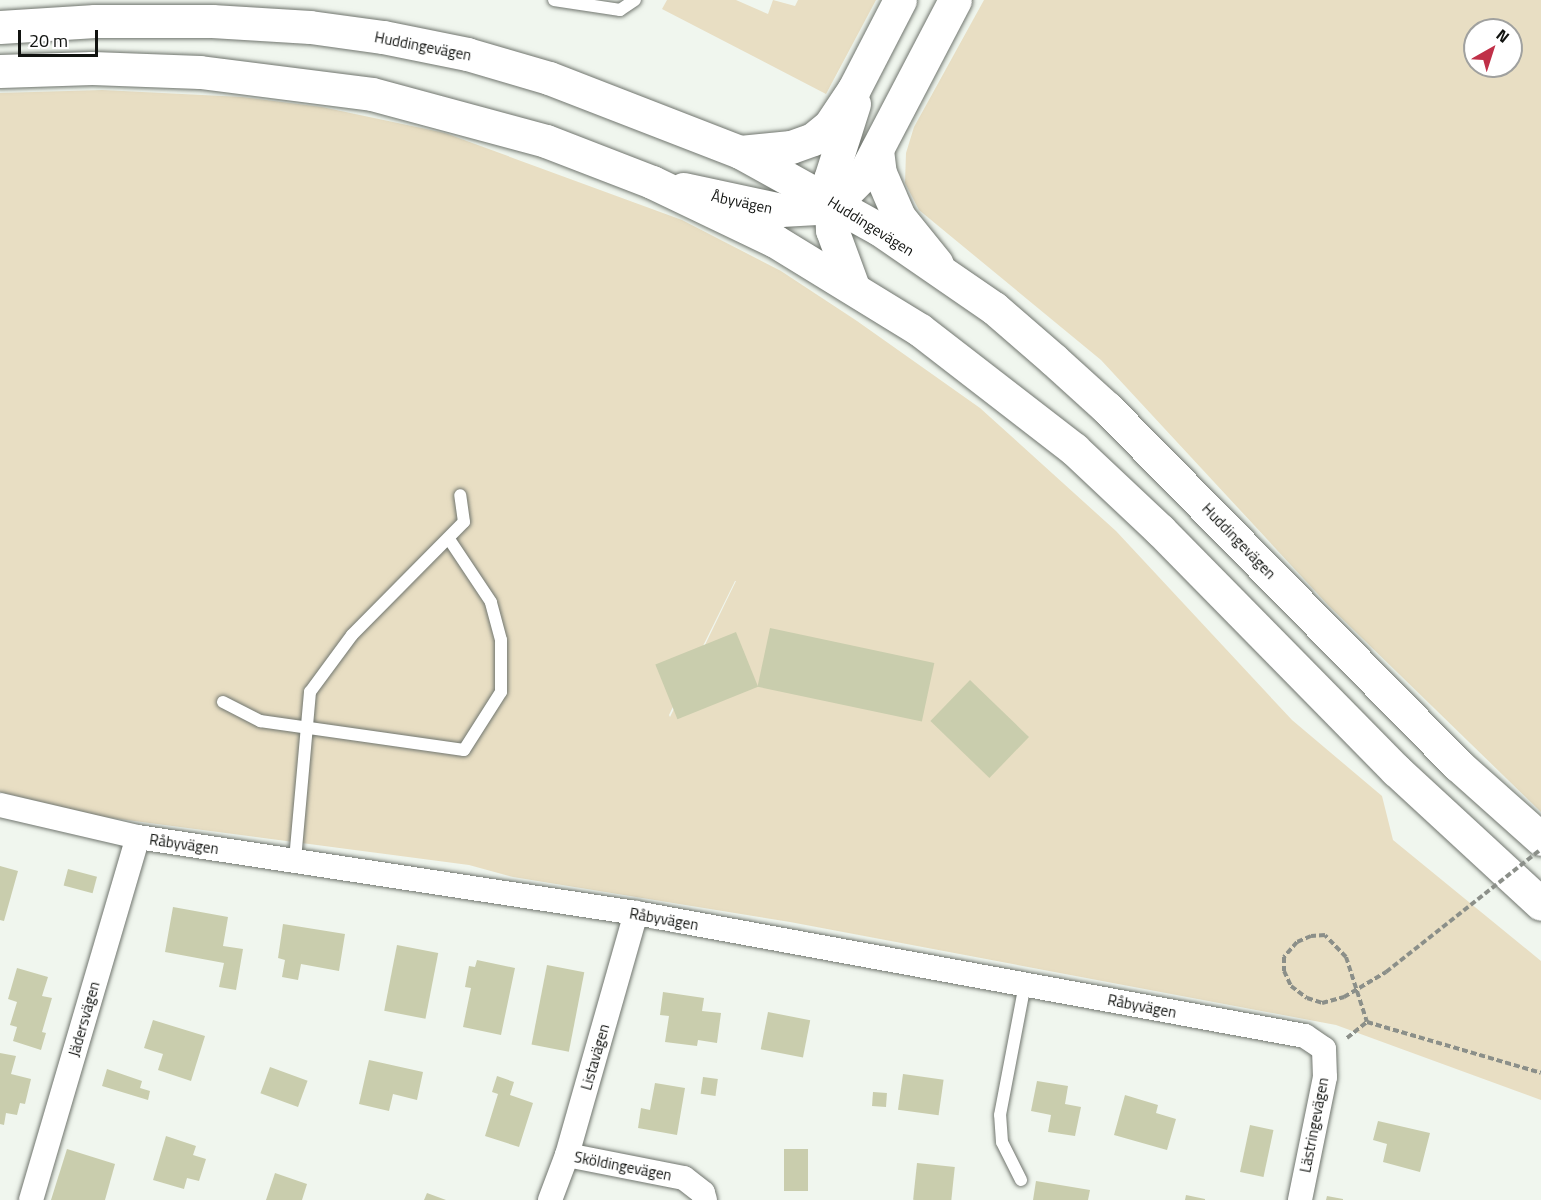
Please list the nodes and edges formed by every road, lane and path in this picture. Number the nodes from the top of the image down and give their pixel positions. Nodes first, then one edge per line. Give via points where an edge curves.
1 (554, 0) edge
2 (635, 0) edge
3 (900, 0) edge
4 (955, 0) edge
5 (0, 27) edge
6 (869, 60) junction
7 (0, 72) edge
8 (877, 150) junction
9 (741, 152) junction
10 (652, 182) junction
11 (831, 201) junction
12 (944, 273) junction
13 (853, 287) junction
14 (460, 495) dead end
15 (449, 539) junction
16 (223, 702) dead end
17 (306, 726) junction
18 (0, 805) edge
19 (138, 837) junction
20 (1541, 839) edge
21 (1541, 849) edge
22 (295, 860) junction
23 (1541, 904) edge
24 (636, 914) junction
25 (1025, 984) junction
26 (1324, 1049) joint
27 (1541, 1073) edge
28 (567, 1155) junction
29 (1021, 1180) dead end
30 (31, 1200) edge
31 (550, 1200) edge
32 (705, 1200) edge
33 (1300, 1200) edge

1 - 2 lane via 620,10
3 - 6 main road
4 - 8 main road, Åbyvägen
5 - 9 main road, Huddingevägen via 95,21 212,21 310,27 383,37 467,54 549,78
6 - 9 main road via 842,108 813,139 770,151
6 - 11 main road via 835,159 830,179
7 - 10 main road via 92,68 200,72 372,94 546,141
8 - 11 main road, Åbyvägen via 854,185
8 - 12 main road via 879,173 899,217
9 - 11 main road, Huddingevägen
10 - 11 main road, Åbyvägen via 781,210 817,208
10 - 13 main road via 775,242
11 - 12 main road, Huddingevägen
11 - 13 main road via 835,241
12 - 20 main road, Huddingevägen via 994,308 1107,408 1458,765
13 - 23 main road via 920,330 1074,450 1160,530 1396,770
14 - 15 lane via 464,522
15 - 17 lane via 352,635 310,692
15 - 17 lane via 491,602 501,640 501,692 464,750
16 - 17 lane via 260,722
17 - 22 lane via 305,779
18 - 19 street, Råbyvägen
19 - 22 street, Råbyvägen
19 - 30 street, Jädersvägen
21 - 27 path, bridge via 1386,972 1344,998 1322,1003 1307,998 1291,986 1284,971 1284,957 1297,942 1325,935 1346,957 1367,1022
22 - 24 street, Råbyvägen
24 - 25 street, Råbyvägen
24 - 28 street, Listavägen
25 - 26 street, Råbyvägen via 1305,1036
25 - 29 lane via 1000,1115 1002,1142
26 - 33 street, Lästringevägen via 1325,1077
28 - 31 street, Listavägen
28 - 32 street, Sköldingevägen via 684,1178 703,1193

